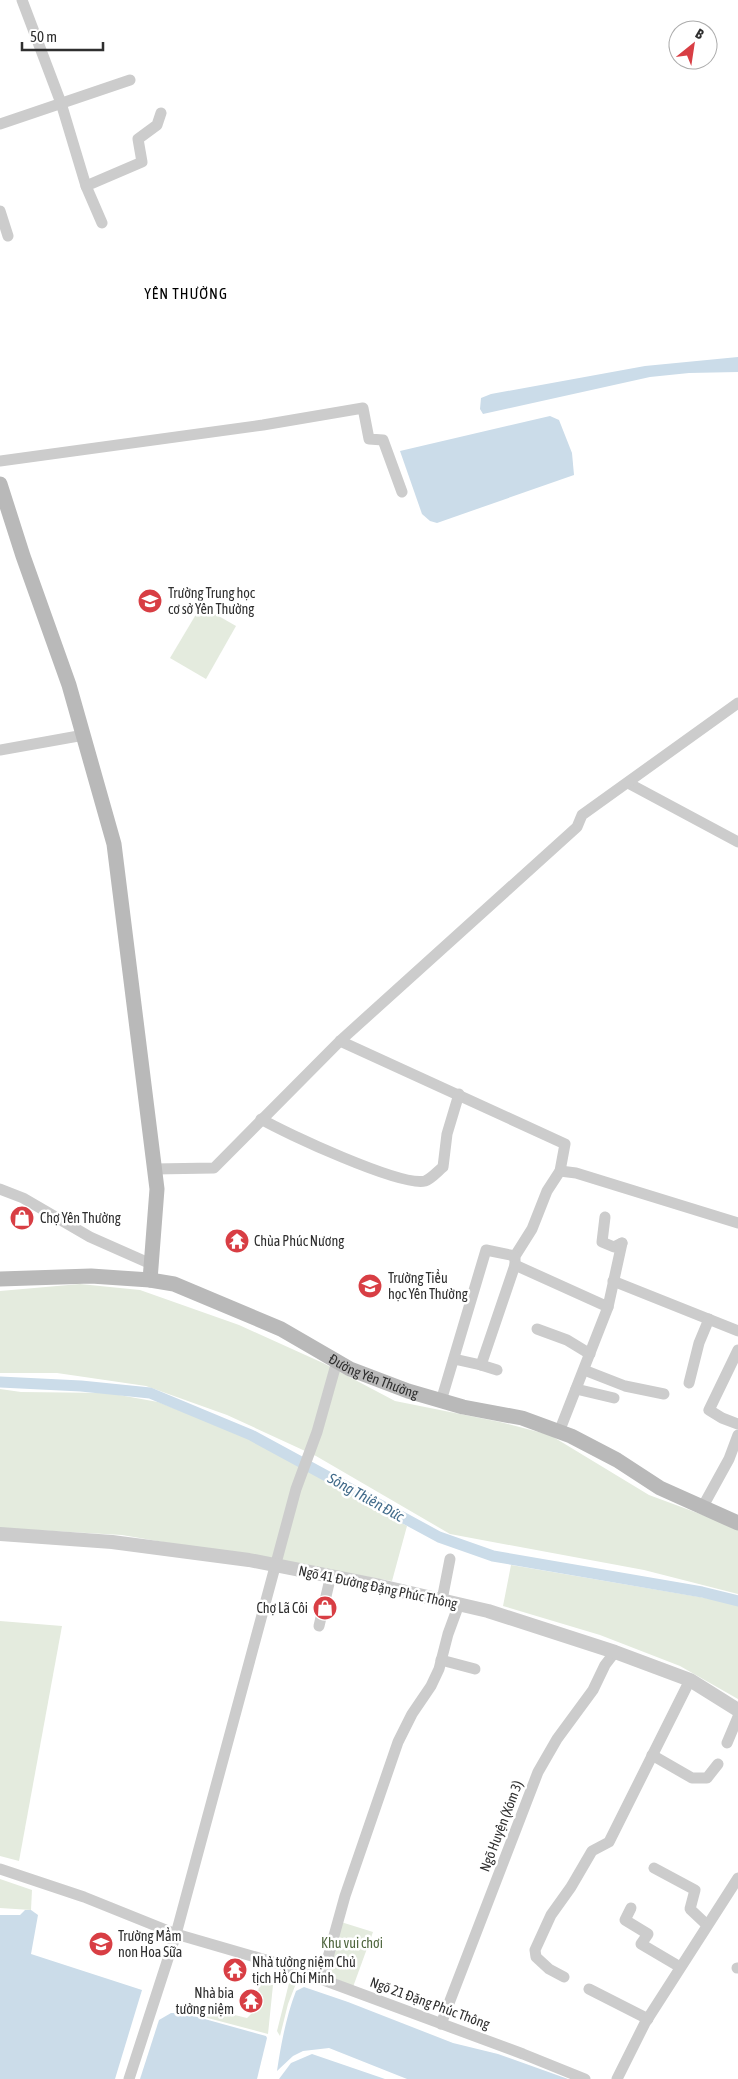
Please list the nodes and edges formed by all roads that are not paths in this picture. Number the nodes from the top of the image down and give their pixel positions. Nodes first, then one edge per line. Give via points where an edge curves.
1 (22, 0) edge
2 (130, 80) dead end
3 (61, 103) junction
4 (161, 113) dead end
5 (0, 124) edge
6 (86, 186) junction
7 (0, 211) edge
8 (102, 223) dead end
9 (8, 236) dead end
10 (0, 461) edge
11 (0, 484) edge
12 (402, 492) dead end
13 (2, 501) edge
14 (738, 703) edge
15 (84, 735) junction
16 (0, 750) edge
17 (628, 783) junction
18 (738, 842) edge
19 (340, 1041) junction
20 (459, 1094) junction
21 (261, 1119) junction
22 (154, 1169) junction
23 (560, 1171) junction
24 (0, 1189) edge
25 (606, 1217) dead end
26 (738, 1222) edge
27 (515, 1261) junction
28 (151, 1264) junction
29 (0, 1279) edge
30 (150, 1280) junction
31 (613, 1281) junction
32 (608, 1307) junction
33 (709, 1319) junction
34 (537, 1329) dead end
35 (738, 1331) edge
36 (738, 1350) edge
37 (590, 1354) junction
38 (454, 1359) junction
39 (337, 1361) junction
40 (481, 1364) junction
41 (735, 1364) edge
42 (497, 1370) dead end
43 (584, 1370) junction
44 (689, 1383) dead end
45 (576, 1389) junction
46 (664, 1394) dead end
47 (614, 1398) dead end
48 (441, 1401) junction
49 (738, 1424) edge
50 (559, 1432) junction
51 (738, 1435) edge
52 (734, 1455) edge
53 (702, 1508) junction
54 (738, 1523) edge
55 (0, 1534) edge
56 (450, 1559) dead end
57 (275, 1565) junction
58 (332, 1575) junction
59 (442, 1600) junction
60 (459, 1604) junction
61 (319, 1626) dead end
62 (615, 1652) junction
63 (441, 1660) junction
64 (475, 1669) dead end
65 (690, 1680) junction
66 (738, 1710) edge
67 (738, 1717) edge
68 (726, 1743) dead end
69 (652, 1755) junction
70 (718, 1764) dead end
71 (654, 1868) dead end
72 (0, 1869) edge
73 (738, 1878) edge
74 (631, 1908) dead end
75 (707, 1925) junction
76 (176, 1934) junction
77 (680, 1967) junction
78 (564, 1977) dead end
79 (322, 1980) junction
80 (589, 1989) dead end
81 (648, 2018) junction
82 (441, 2024) junction
83 (129, 2079) edge
84 (585, 2079) edge
85 (617, 2079) edge

1 - 3 street
2 - 3 street
3 - 5 street
3 - 6 street
4 - 6 street via 156,125 138,139 142,162
6 - 8 street
7 - 9 street
10 - 12 street via 363,408 369,439 383,440
11 - 13 main road
13 - 15 main road
14 - 17 street
15 - 16 street
15 - 22 main road via 114,844
17 - 18 street
17 - 19 street via 582,815 577,827
19 - 20 street
19 - 21 street
20 - 21 street via 447,1134 443,1167 427,1180 398,1177 373,1168 284,1133
20 - 23 street via 565,1144
21 - 22 street via 214,1168
22 - 28 main road via 157,1189
23 - 26 street
23 - 27 street via 547,1191
24 - 28 street via 23,1198 90,1237
25 - 31 street via 602,1242 614,1247 622,1243
27 - 32 street
27 - 38 street via 486,1250
27 - 40 street
28 - 30 main road
29 - 30 main road, Đường Yên Thường via 91,1276
30 - 39 main road, Đường Yên Thường via 174,1284 281,1329
31 - 32 street
31 - 33 street
32 - 37 street
33 - 35 street
33 - 44 street
34 - 37 street via 567,1340
36 - 41 street
37 - 43 street
38 - 40 street
38 - 48 street
39 - 48 main road, Đường Yên Thường via 350,1369
39 - 57 street
40 - 42 street
41 - 49 street via 709,1410
43 - 45 street
43 - 46 street via 625,1386
45 - 47 street
45 - 50 street
48 - 50 main road, Đường Yên Thường via 522,1418
50 - 53 main road, Đường Yên Thường
51 - 52 street
52 - 53 street
53 - 54 main road, Đường Yên Thường
55 - 57 street, Ngõ 41 Đường Đặng Phúc Thông via 112,1542
56 - 59 street
57 - 58 street, Ngõ 41 Đường Đặng Phúc Thông
57 - 76 street
58 - 59 street, Ngõ 41 Đường Đặng Phúc Thông
58 - 61 street
59 - 60 street, Ngõ 41 Đường Đặng Phúc Thông
60 - 62 street, Ngõ 41 Đường Đặng Phúc Thông
60 - 63 street
62 - 65 street, Ngõ 41 Đường Đặng Phúc Thông
62 - 82 street, Ngõ Huyện (Xóm 3) via 538,1772
63 - 64 street
63 - 79 street via 431,1686 398,1742 345,1896
65 - 66 street, Ngõ 41 Đường Đặng Phúc Thông
65 - 69 street
67 - 68 street
69 - 70 street via 692,1778 707,1778
69 - 78 street via 609,1842 592,1851 544,1928 535,1950 536,1956 549,1969
71 - 75 street via 695,1890 690,1909
72 - 76 street, Ngõ 21 Đặng Phúc Thông via 84,1897
73 - 75 street
74 - 77 street via 625,1920 648,1934 641,1944
75 - 77 street
76 - 79 street, Ngõ 21 Đặng Phúc Thông via 283,1965
76 - 83 street
77 - 81 street
79 - 82 street, Ngõ 21 Đặng Phúc Thông
80 - 81 street
81 - 85 street
82 - 84 street, Ngõ 21 Đặng Phúc Thông

